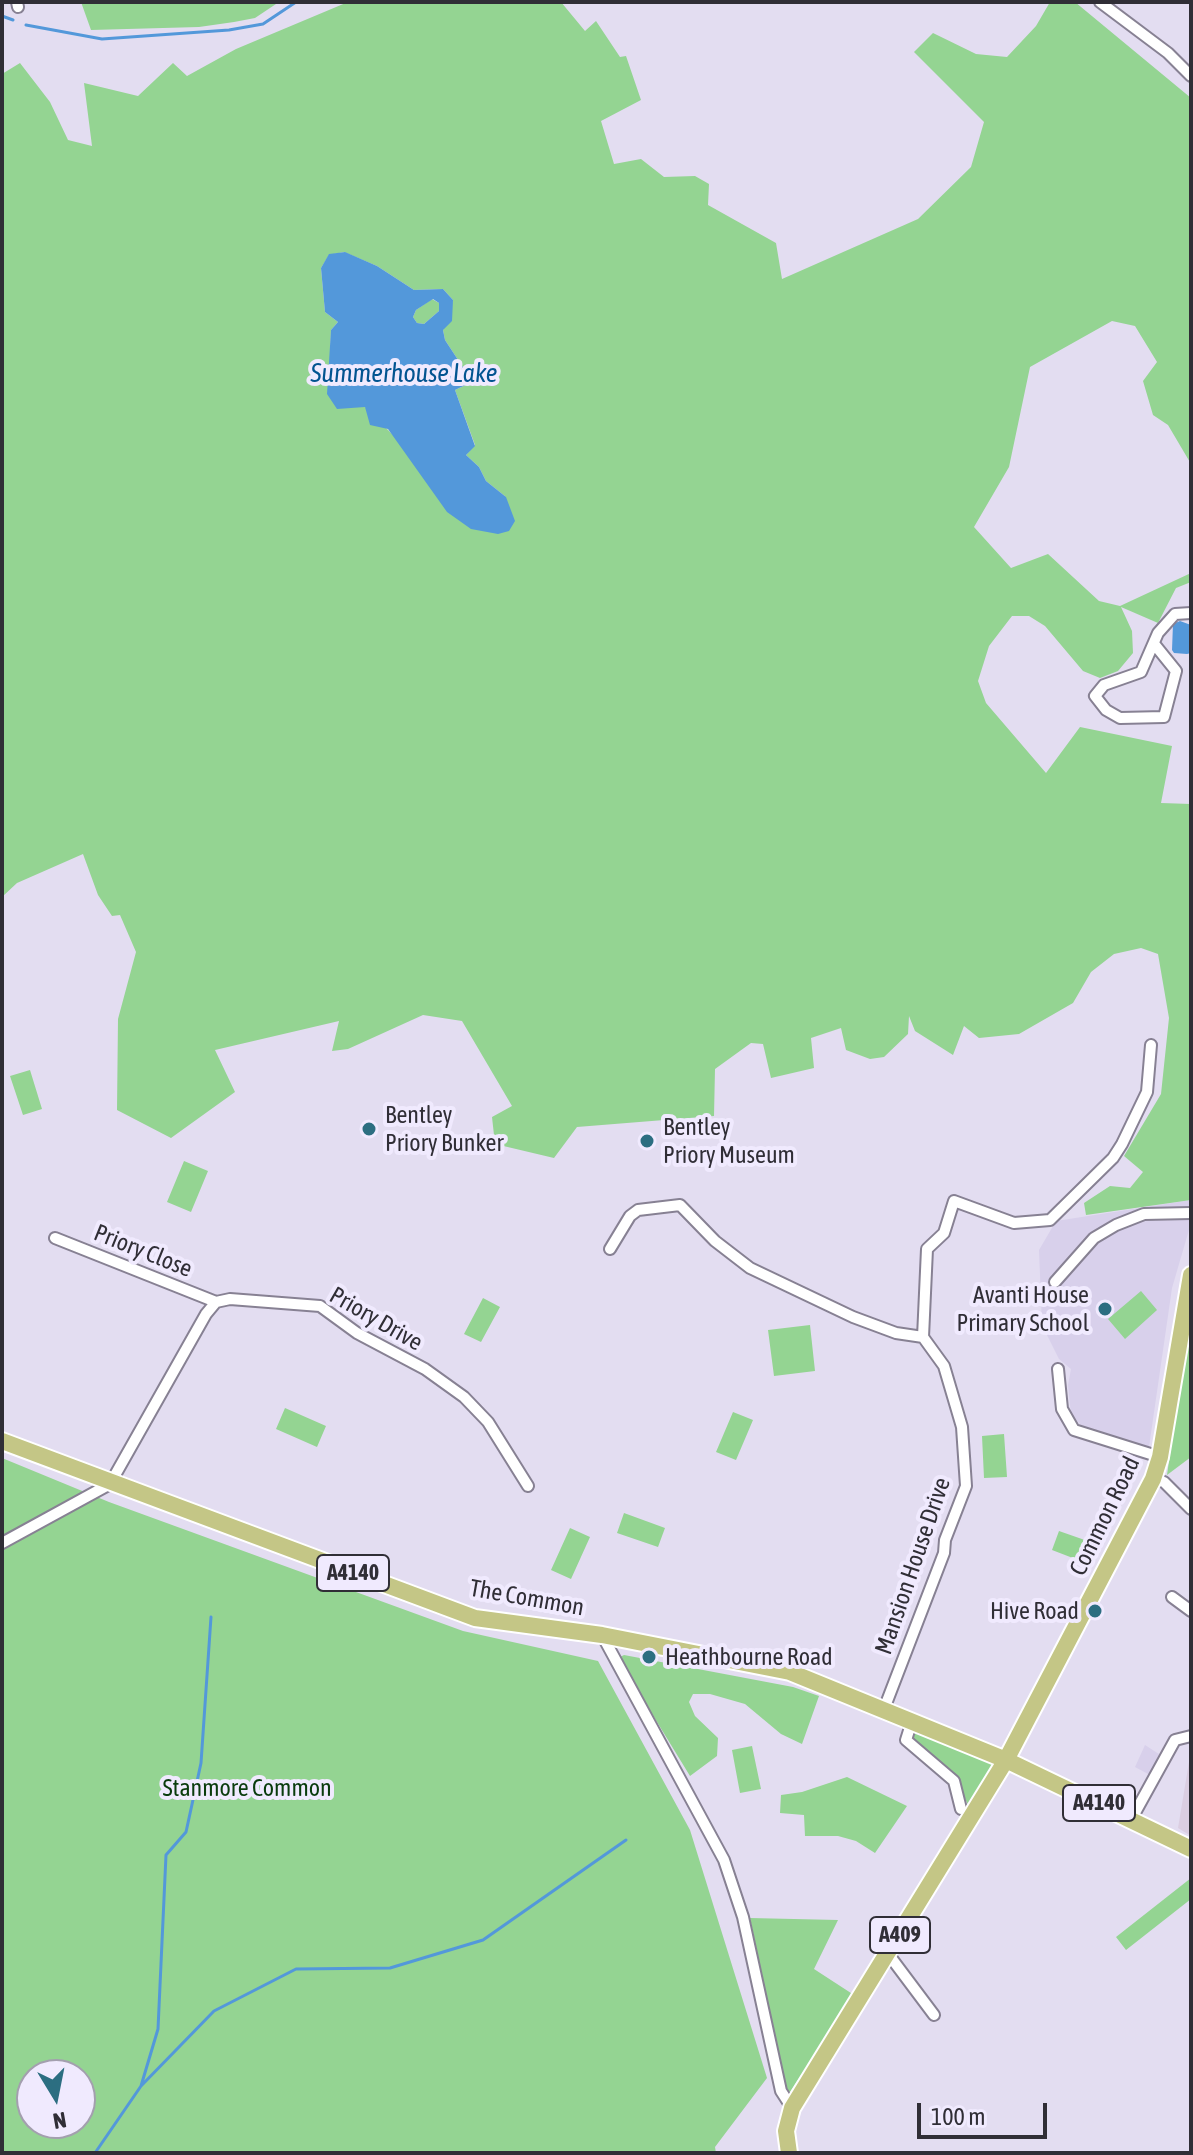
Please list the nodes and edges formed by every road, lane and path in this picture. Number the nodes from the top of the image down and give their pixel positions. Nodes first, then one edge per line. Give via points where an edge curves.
1 (1100, 2) edge
2 (1191, 76) edge
3 (1191, 613) edge
4 (1155, 645) junction
5 (1151, 1045) dead end
6 (1191, 1213) edge
7 (55, 1238) dead end
8 (610, 1249) dead end
9 (1191, 1275) edge
10 (1055, 1282) dead end
11 (216, 1302) junction
12 (923, 1337) junction
13 (1058, 1369) dead end
14 (2, 1441) edge
15 (1160, 1457) junction
16 (1153, 1479) junction
17 (110, 1484) junction
18 (528, 1486) dead end
19 (1191, 1509) edge
20 (2, 1543) edge
21 (1172, 1597) dead end
22 (1191, 1611) edge
23 (602, 1635) junction
24 (884, 1709) junction
25 (912, 1721) junction
26 (1191, 1736) edge
27 (1006, 1760) junction
28 (961, 1809) dead end
29 (1132, 1818) junction
30 (1191, 1849) edge
31 (889, 1955) junction
32 (934, 2015) dead end
33 (792, 2108) junction
34 (789, 2153) edge

1 - 2 street
3 - 4 street via 1175,614
4 - 4 street via 1141,672 1104,685 1095,696 1106,710 1120,718 1164,717 1176,671
5 - 12 street via 1147,1092 1122,1144 1050,1220 1014,1223 954,1201 944,1233 927,1249
6 - 10 street via 1144,1214 1116,1225 1094,1238
7 - 11 street, Priory Close
8 - 12 street via 634,1213 680,1205 725,1249 778,1283 881,1328
9 - 15 main road, Common Road / A409
11 - 17 street
11 - 18 street, Priory Drive via 309,1304 328,1310 464,1397 488,1422
12 - 24 street, Mansion House Drive via 952,1385 966,1479 944,1553
13 - 15 street via 1062,1409 1074,1430
14 - 17 main road, The Common / A4140
15 - 16 main road, Common Road / A409
16 - 19 street via 1168,1485
16 - 27 main road, Common Road / A409
17 - 20 street
17 - 23 main road, The Common / A4140 via 475,1618
21 - 22 street
23 - 24 main road, The Common / A4140 via 790,1672
23 - 33 street via 724,1860 743,1917 781,2091
24 - 25 main road, The Common / A4140
25 - 27 main road, The Common / A4140
25 - 28 street via 906,1740 954,1781
26 - 29 street via 1175,1740
27 - 29 main road, A4140
27 - 31 main road, A409
29 - 30 main road, A4140
31 - 32 street
31 - 33 main road, A409
33 - 34 main road, A409 via 786,2131

